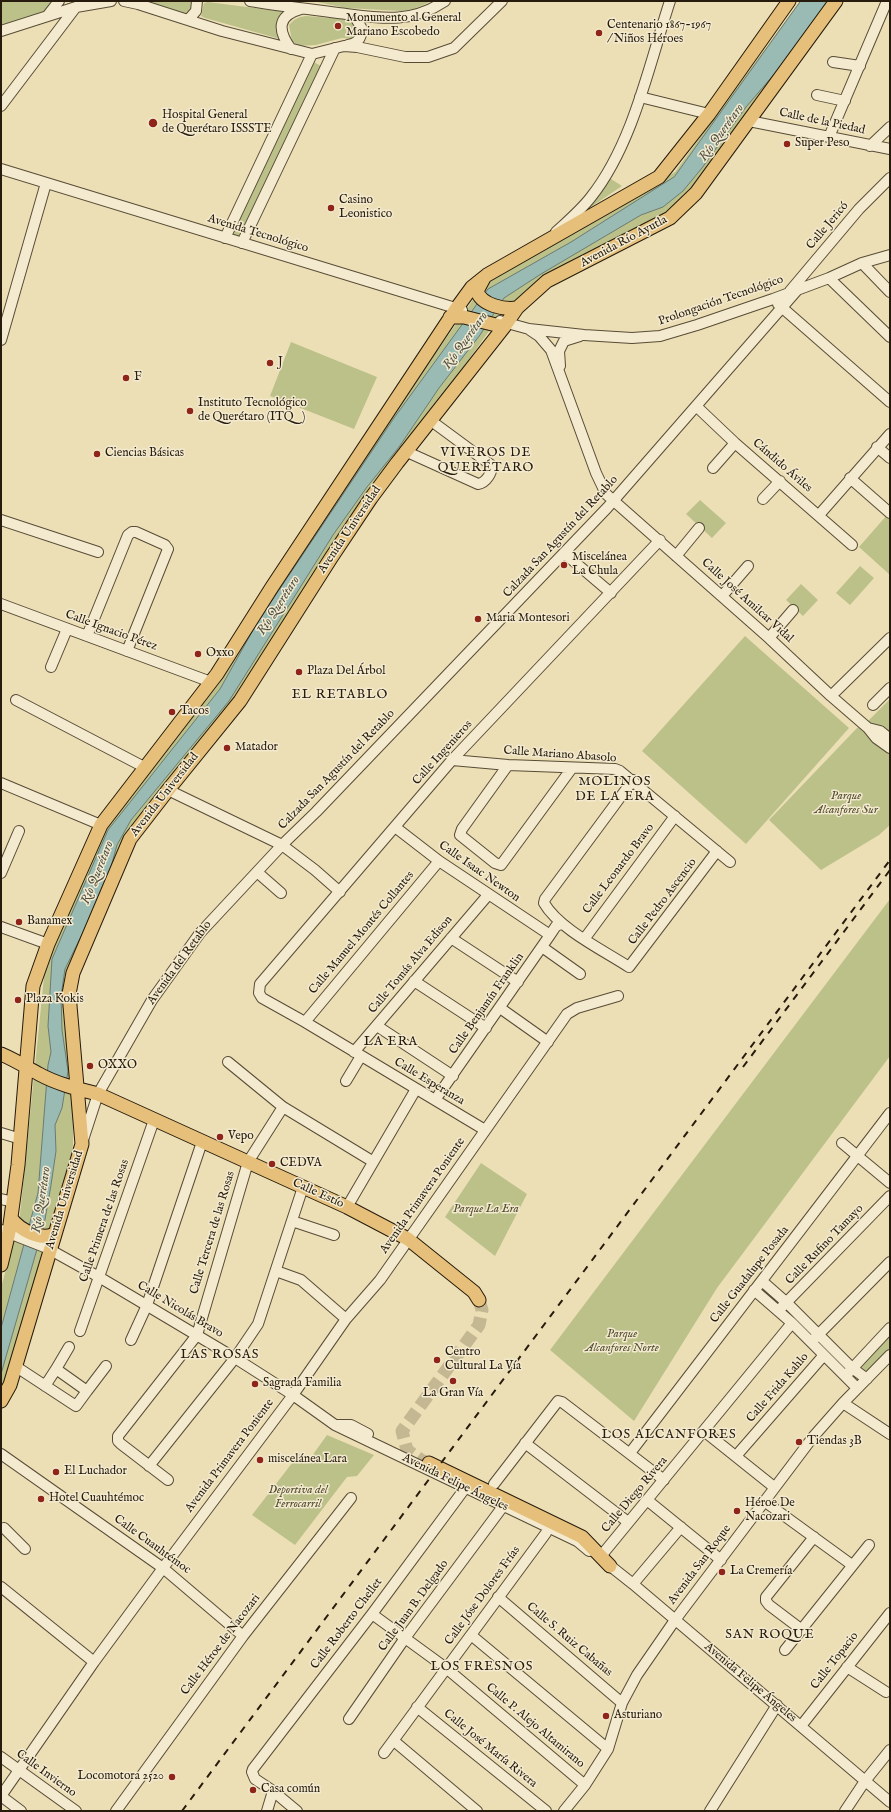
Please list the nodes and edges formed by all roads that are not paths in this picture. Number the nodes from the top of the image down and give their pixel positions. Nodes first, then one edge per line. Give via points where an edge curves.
1 (59, 1) edge
2 (111, 1) edge
3 (124, 1) edge
4 (197, 1) edge
5 (250, 1) edge
6 (445, 1) edge
7 (502, 1) edge
8 (669, 1) edge
9 (789, 1) edge
10 (836, 1) edge
11 (887, 1) edge
12 (74, 4) edge
13 (301, 9) junction
14 (48, 15) junction
15 (354, 15) junction
16 (188, 20) junction
17 (1, 31) edge
18 (340, 47) junction
19 (291, 49) junction
20 (312, 54) junction
21 (833, 62) dead end
22 (860, 66) junction
23 (817, 95) dead end
24 (640, 97) junction
25 (844, 101) junction
26 (1, 106) edge
27 (708, 114) junction
28 (749, 121) junction
29 (890, 127) edge
30 (829, 137) junction
31 (870, 146) junction
32 (890, 149) edge
33 (1, 169) edge
34 (890, 178) edge
35 (46, 183) junction
36 (225, 238) junction
37 (242, 243) junction
38 (545, 243) junction
39 (890, 255) edge
40 (862, 263) junction
41 (810, 268) junction
42 (487, 275) junction
43 (825, 279) junction
44 (548, 281) joint
45 (799, 288) junction
46 (788, 292) junction
47 (890, 292) edge
48 (773, 299) junction
49 (517, 308) junction
50 (782, 308) junction
51 (459, 314) junction
52 (501, 324) junction
53 (529, 329) junction
54 (584, 335) junction
55 (890, 337) edge
56 (1, 340) edge
57 (559, 368) junction
58 (890, 402) edge
59 (696, 406) junction
60 (430, 420) junction
61 (890, 434) edge
62 (735, 443) junction
63 (878, 447) junction
64 (406, 451) junction
65 (890, 458) edge
66 (714, 468) dead end
67 (850, 478) junction
68 (780, 481) junction
69 (763, 498) dead end
70 (614, 500) junction
71 (890, 513) edge
72 (818, 515) junction
73 (1, 520) edge
74 (699, 528) dead end
75 (660, 540) junction
76 (852, 545) dead end
77 (98, 552) dead end
78 (564, 553) junction
79 (676, 556) junction
80 (748, 566) dead end
81 (611, 593) junction
82 (722, 596) junction
83 (1, 604) edge
84 (793, 610) dead end
85 (67, 629) junction
86 (88, 636) junction
87 (770, 638) junction
88 (890, 638) edge
89 (127, 651) junction
90 (51, 667) dead end
91 (211, 682) junction
92 (890, 688) edge
93 (831, 696) junction
94 (16, 700) dead end
95 (873, 705) dead end
96 (864, 725) junction
97 (890, 739) edge
98 (890, 748) edge
99 (452, 760) junction
100 (508, 765) junction
101 (144, 767) junction
102 (572, 768) junction
103 (634, 780) junction
104 (1, 783) edge
105 (168, 790) junction
106 (675, 816) junction
107 (101, 826) junction
108 (395, 828) junction
109 (19, 831) dead end
110 (282, 845) junction
111 (717, 851) junction
112 (4, 854) edge
113 (439, 861) junction
114 (730, 862) dead end
115 (257, 872) junction
116 (1, 873) edge
117 (281, 892) dead end
118 (340, 892) junction
119 (488, 895) junction
120 (560, 924) junction
121 (1, 927) edge
122 (550, 935) junction
123 (451, 938) junction
124 (585, 938) junction
125 (48, 944) junction
126 (542, 947) junction
127 (580, 974) dead end
128 (414, 981) junction
129 (518, 982) junction
130 (259, 992) joint
131 (618, 996) dead end
132 (500, 1008) junction
133 (305, 1022) junction
134 (377, 1026) junction
135 (486, 1028) junction
136 (548, 1042) junction
137 (1, 1054) edge
138 (358, 1054) junction
139 (228, 1062) dead end
140 (26, 1066) junction
141 (453, 1076) junction
142 (346, 1082) dead end
143 (74, 1088) junction
144 (416, 1089) junction
145 (98, 1094) junction
146 (435, 1100) junction
147 (283, 1107) junction
148 (890, 1113) edge
149 (154, 1120) junction
150 (485, 1130) junction
151 (1, 1133) edge
152 (21, 1139) junction
153 (202, 1142) junction
154 (82, 1144) junction
155 (842, 1144) dead end
156 (857, 1156) junction
157 (372, 1161) junction
158 (248, 1162) junction
159 (890, 1183) edge
160 (303, 1187) junction
161 (890, 1196) edge
162 (7, 1200) edge
163 (347, 1207) junction
164 (292, 1221) junction
165 (13, 1232) edge
166 (334, 1235) dead end
167 (408, 1239) junction
168 (47, 1242) junction
169 (890, 1262) edge
170 (1, 1265) edge
171 (276, 1271) junction
172 (99, 1277) junction
173 (762, 1281) junction
174 (754, 1290) junction
175 (479, 1300) tunnel mouth
176 (787, 1303) junction
177 (147, 1305) junction
178 (778, 1311) junction
179 (346, 1319) junction
180 (792, 1323) junction
181 (890, 1328) edge
182 (80, 1331) dead end
183 (819, 1334) junction
184 (197, 1335) junction
185 (131, 1340) dead end
186 (811, 1342) junction
187 (69, 1347) dead end
188 (824, 1355) junction
189 (890, 1355) edge
190 (235, 1358) junction
191 (15, 1366) junction
192 (106, 1366) dead end
193 (852, 1368) junction
194 (56, 1369) junction
195 (845, 1376) junction
196 (867, 1379) junction
197 (45, 1386) junction
198 (857, 1388) junction
199 (87, 1391) junction
200 (293, 1395) junction
201 (1, 1401) edge
202 (843, 1403) junction
203 (334, 1425) junction
204 (704, 1431) junction
205 (890, 1434) edge
206 (374, 1437) dead end
207 (525, 1443) junction
208 (630, 1453) junction
209 (1, 1454) edge
210 (736, 1456) junction
211 (429, 1463) tunnel mouth
212 (149, 1466) junction
213 (168, 1480) dead end
214 (664, 1480) junction
215 (494, 1484) dead end
216 (774, 1487) junction
217 (462, 1491) dead end
218 (352, 1498) dead end
219 (647, 1500) junction
220 (764, 1501) junction
221 (501, 1509) dead end
222 (628, 1522) junction
223 (681, 1527) junction
224 (4, 1528) dead end
225 (546, 1533) dead end
226 (814, 1537) junction
227 (869, 1545) dead end
228 (25, 1549) dead end
229 (721, 1560) junction
230 (605, 1561) junction
231 (852, 1565) junction
232 (163, 1568) junction
233 (633, 1584) junction
234 (1, 1587) edge
235 (498, 1598) junction
236 (890, 1613) edge
237 (372, 1614) junction
238 (675, 1620) junction
239 (802, 1630) junction
240 (471, 1635) junction
241 (243, 1636) junction
242 (406, 1638) junction
243 (785, 1650) dead end
244 (94, 1662) junction
245 (847, 1667) junction
246 (446, 1668) junction
247 (886, 1692) dead end
248 (622, 1703) junction
249 (776, 1705) junction
250 (417, 1708) junction
251 (349, 1719) dead end
252 (800, 1726) junction
253 (394, 1741) junction
254 (608, 1749) junction
255 (890, 1750) edge
256 (384, 1753) dead end
257 (1, 1757) edge
258 (20, 1770) junction
259 (865, 1781) junction
260 (585, 1785) junction
261 (273, 1791) junction
262 (1, 1796) edge
263 (890, 1802) edge
264 (21, 1811) edge
265 (76, 1811) edge
266 (116, 1811) edge
267 (267, 1811) edge
268 (297, 1811) edge
269 (477, 1811) edge
270 (546, 1811) edge
271 (564, 1811) edge
272 (710, 1811) edge
273 (845, 1811) edge

1 - 14 street
2 - 12 street
3 - 16 street
4 - 16 street via 196,11
5 - 13 street
6 - 15 street via 426,12 394,19
7 - 18 street via 454,48 428,57 405,57 357,47
8 - 24 street
9 - 27 main road
10 - 28 main road, Avenida Río Ayutla
11 - 22 street
12 - 14 street
12 - 26 street
13 - 15 street
13 - 19 street via 285,17 281,25 281,33
14 - 17 street
15 - 18 street via 362,29 361,38 356,43
16 - 19 street
18 - 20 street
18 - 37 street
19 - 20 street
20 - 36 street
21 - 22 street
22 - 25 street
23 - 25 street
24 - 27 street
24 - 38 street via 626,136 606,174 591,197
25 - 30 street
27 - 38 main road via 659,177
28 - 30 street, Calle de la Piedad
28 - 44 main road, Avenida Río Ayutla via 696,193 670,218
29 - 31 street
30 - 31 street, Calle de la Piedad
31 - 32 street, Calle de la Piedad
33 - 35 street, Avenida Tecnológico
34 - 41 street, Calle Jericó via 859,209
35 - 36 street, Avenida Tecnológico
35 - 56 street
36 - 37 street, Avenida Tecnológico
37 - 51 street, Avenida Tecnológico
38 - 42 main road
39 - 40 street, Prolongación Tecnológico
40 - 43 street, Prolongación Tecnológico
40 - 47 street
41 - 43 street via 814,275
41 - 46 street, Calle Jericó
42 - 49 main road via 477,291 479,296 484,301 501,307
42 - 51 main road via 472,287
43 - 45 street, Prolongación Tecnológico
43 - 55 street
44 - 49 main road, Avenida Universidad
45 - 46 street, Prolongación Tecnológico
45 - 50 street, Calzada San Agustín del Retablo
46 - 48 street, Prolongación Tecnológico
48 - 50 street
48 - 54 street, Prolongación Tecnológico via 697,326 660,336 632,338
49 - 52 main road, Avenida Universidad
50 - 58 street
50 - 59 street, Calzada San Agustín del Retablo
51 - 52 main road
51 - 91 main road
52 - 53 street, Prolongación Tecnológico
52 - 57 street, Calle José Amilcar Vidal via 531,338 547,352
52 - 60 main road, Avenida Universidad
53 - 54 street, Prolongación Tecnológico
53 - 57 street, Calle José Amilcar Vidal via 547,346
54 - 57 street via 564,342 559,351
57 - 70 street, Calle José Amilcar Vidal via 596,473 606,494
59 - 62 street, Cándido Áviles
59 - 70 street, Calzada San Agustín del Retablo
60 - 64 main road, Avenida Universidad
60 - 64 street via 490,465 491,472 484,482 478,484
61 - 63 street
62 - 66 street
62 - 68 street, Cándido Áviles
63 - 65 street
63 - 67 street
64 - 105 main road, Avenida Universidad via 343,540 240,701
67 - 71 street
67 - 72 street
68 - 69 street
68 - 72 street, Cándido Áviles
70 - 75 street, Calle José Amilcar Vidal
70 - 78 street, Calzada San Agustín del Retablo
72 - 76 street, Cándido Áviles
73 - 77 street
74 - 79 street
75 - 79 street, Calle José Amilcar Vidal
75 - 81 street, Calle Ingenieros
78 - 81 street
78 - 110 street, Calzada San Agustín del Retablo
79 - 82 street, Calle José Amilcar Vidal
80 - 82 street
81 - 99 street, Calle Ingenieros
82 - 87 street, Calle José Amilcar Vidal
83 - 85 street, Calle Ignacio Pérez
84 - 87 street
85 - 86 street, Calle Ignacio Pérez
85 - 90 street
86 - 89 street, Calle Ignacio Pérez
86 - 89 street via 128,536 136,532 165,545 168,549
87 - 93 street, Calle José Amilcar Vidal
88 - 93 street
89 - 91 street, Calle Ignacio Pérez
91 - 101 main road
92 - 95 street
93 - 96 street, Calle José Amilcar Vidal
94 - 101 street
96 - 97 street
96 - 98 street
99 - 100 street, Calle Mariano Abasolo
99 - 108 street, Calle Ingenieros
100 - 102 street, Calle Mariano Abasolo
100 - 102 street via 460,835 501,865
101 - 107 main road
102 - 103 street, Calle Mariano Abasolo via 615,769
103 - 106 street, Calle Mariano Abasolo
103 - 120 street via 544,899 547,908
104 - 107 street
105 - 110 street
105 - 143 main road, Avenida Universidad via 130,839 73,973 69,994
106 - 111 street, Calle Mariano Abasolo
106 - 124 street, Calle Leonardo Bravo
107 - 125 main road
108 - 113 street, Calle Isaac Newton
108 - 118 street, Calle Ingenieros
109 - 112 street
110 - 115 street, Avenida del Retablo
110 - 118 street
111 - 114 street, Calle Mariano Abasolo
111 - 124 street, Calle Pedro Ascencio via 629,967
112 - 116 street
113 - 119 street, Calle Isaac Newton
113 - 133 street, Calle Manuel Montés Collantes
115 - 117 street
115 - 145 street, Avenida del Retablo via 196,939 152,1000
118 - 130 street, Calle Ingenieros via 260,984
119 - 122 street, Calle Isaac Newton
119 - 123 street, Calle Tomás Alva Edison
120 - 122 street, Calle Benjamín Franklin
120 - 124 street
121 - 125 street
122 - 126 street, Calle Benjamín Franklin
123 - 128 street, Calle Tomás Alva Edison
123 - 129 street
125 - 140 main road via 32,986
126 - 127 street
126 - 129 street, Calle Benjamín Franklin
128 - 134 street, Calle Tomás Alva Edison
128 - 135 street
129 - 132 street, Calle Benjamín Franklin
130 - 133 street, Calle Esperanza via 262,998
131 - 136 street, Avenida Primavera Poniente via 572,1010
132 - 135 street, Calle Benjamín Franklin
132 - 136 street
133 - 138 street, Calle Esperanza
134 - 138 street, Calle Tomás Alva Edison
134 - 141 street
135 - 141 street, Calle Benjamín Franklin
136 - 150 street, Avenida Primavera Poniente
137 - 140 main road
138 - 142 street, Calle Tomás Alva Edison
138 - 144 street, Calle Esperanza
139 - 147 street
140 - 143 main road via 40,1075
140 - 152 main road
141 - 146 street, Calle Benjamín Franklin
143 - 145 main road
143 - 154 main road, Avenida Universidad
144 - 146 street, Calle Esperanza
144 - 157 street
145 - 149 main road, Calle Estío
145 - 154 street, Avenida del Retablo
146 - 150 street, Calle Esperanza
147 - 157 street
147 - 158 street, Calle Tercera de las Rosas
148 - 156 street, Calle Guadalupe Posada
149 - 153 main road, Calle Estío
149 - 172 street, Calle Primera de las Rosas
150 - 167 street, Avenida Primavera Poniente
151 - 152 street
152 - 162 main road
153 - 158 main road, Calle Estío
153 - 177 street
154 - 168 main road, Avenida Universidad
155 - 156 street
156 - 159 street
156 - 173 street, Calle Guadalupe Posada
157 - 163 street
158 - 160 main road, Calle Estío
158 - 184 street, Calle Tercera de las Rosas
160 - 163 main road, Calle Estío
160 - 164 street
161 - 176 street, Calle Rufino Tamayo
162 - 165 main road via 14,1223
163 - 167 main road, Calle Estío
164 - 166 street
164 - 171 street
165 - 168 main road
165 - 170 main road
167 - 175 main road, Calle Estío via 474,1292
167 - 179 street, Avenida Primavera Poniente via 380,1280
168 - 172 street, Calle Nicolás Bravo
168 - 191 main road, Avenida Universidad
169 - 183 street
171 - 179 street via 299,1279
171 - 190 street via 258,1324
172 - 177 street, Calle Nicolás Bravo
172 - 182 street, Calle Primera de las Rosas
173 - 174 street, Calle Guadalupe Posada
173 - 176 street
174 - 178 street
174 - 208 street, Calle Guadalupe Posada
176 - 178 street, Calle Rufino Tamayo
176 - 183 street
177 - 184 street, Calle Nicolás Bravo
177 - 185 street
178 - 180 street
179 - 200 street, Avenida Primavera Poniente
180 - 186 street
180 - 204 street, Calle Diego Rivera
181 - 193 street
183 - 186 street
183 - 193 street
184 - 190 street, Calle Nicolás Bravo
184 - 212 street via 118,1436 121,1444
186 - 188 street
187 - 194 street
188 - 195 street
188 - 210 street, Calle Frida Kahlo
189 - 196 street, Avenida San Roque
190 - 200 street, Calle Nicolás Bravo
190 - 212 street
191 - 197 street
191 - 201 main road, Avenida Universidad via 10,1385
192 - 199 street
193 - 195 street
193 - 196 street
194 - 197 street
194 - 199 street
195 - 198 street
196 - 198 street, Avenida San Roque
197 - 199 street via 76,1406
198 - 202 street, Avenida San Roque
200 - 203 street, Calle Nicolás Bravo
200 - 232 street, Avenida Primavera Poniente
202 - 205 street
202 - 216 street, Avenida San Roque
203 - 206 street via 351,1425
203 - 230 street, Avenida Felipe Ángeles via 577,1541
204 - 210 street
204 - 214 street, Calle Diego Rivera
207 - 208 street via 558,1401
207 - 215 street
207 - 222 street
208 - 214 street
209 - 232 street, Calle Cuauhtémoc
210 - 216 street
211 - 230 main road, Avenida Felipe Ángeles via 582,1537
212 - 213 street
214 - 219 street, Calle Diego Rivera
216 - 220 street, Avenida San Roque
217 - 237 street, Calle Roberto Chellet
218 - 241 street, Calle Héroe de Nacozari
219 - 222 street, Calle Diego Rivera
219 - 223 street
220 - 226 street
220 - 229 street, Avenida San Roque
221 - 242 street, Calle Juan B. Delgado
222 - 230 street, Calle Diego Rivera
223 - 229 street
223 - 233 street
224 - 228 street
225 - 235 street, Calle Jóse Dolores Frías
226 - 231 street
226 - 239 street via 766,1597 766,1601
227 - 231 street
229 - 238 street, Avenida San Roque
230 - 233 street, Avenida Felipe Ángeles
231 - 239 street
232 - 241 street, Calle Cuauhtémoc
232 - 244 street, Avenida Primavera Poniente
233 - 238 street, Avenida Felipe Ángeles
234 - 244 street
235 - 240 street, Calle Jóse Dolores Frías
235 - 248 street, Calle S. Ruiz Cabañas
236 - 245 street, Calle Topacio
237 - 242 street, Calle P. Alejo Altamirano
237 - 261 street, Calle Roberto Chellet via 252,1772 255,1779
238 - 248 street, Avenida San Roque via 637,1675
238 - 249 street, Avenida Felipe Ángeles
239 - 243 street
240 - 246 street, Calle Jóse Dolores Frías
240 - 254 street
241 - 266 street, Calle Héroe de Nacozari
242 - 246 street, Calle P. Alejo Altamirano
242 - 251 street, Calle Juan B. Delgado
244 - 258 street, Avenida Primavera Poniente
245 - 247 street
245 - 252 street, Calle Topacio
246 - 250 street, Calle Jóse Dolores Frías
246 - 260 street, Calle P. Alejo Altamirano
248 - 254 street, Avenida San Roque
249 - 252 street, Avenida Felipe Ángeles
249 - 272 street
250 - 253 street, Calle Jóse Dolores Frías
250 - 270 street, Calle José María Rivera
252 - 259 street, Avenida Felipe Ángeles
253 - 256 street, Calle Jóse Dolores Frías
253 - 269 street
254 - 260 street, Avenida San Roque
255 - 259 street
257 - 258 street, Calle Invierno
258 - 262 street, Avenida Primavera Poniente
258 - 265 street, Calle Invierno
259 - 263 street, Avenida Felipe Ángeles
259 - 273 street
260 - 271 street, Avenida San Roque
261 - 267 street
261 - 268 street
262 - 264 street

